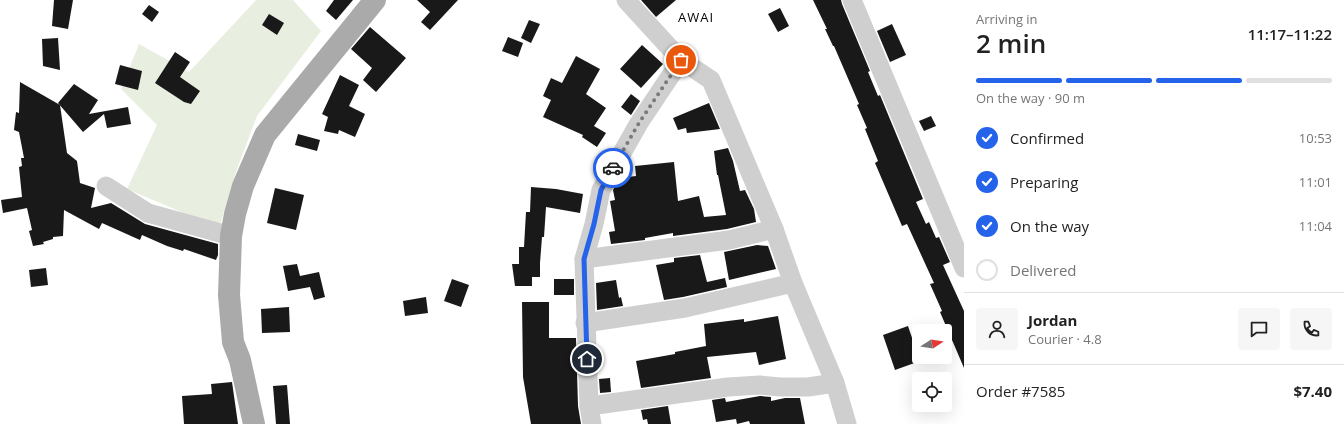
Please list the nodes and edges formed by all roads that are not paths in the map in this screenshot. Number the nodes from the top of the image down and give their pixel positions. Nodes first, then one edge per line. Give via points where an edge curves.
1 (375, 0) edge
2 (626, 0) edge
3 (852, 0) edge
4 (681, 60) junction
5 (106, 186) dead end
6 (774, 230) junction
7 (231, 236) junction
8 (584, 259) junction
9 (964, 268) edge
10 (793, 283) junction
11 (586, 323) junction
12 (834, 383) junction
13 (591, 415) edge
14 (254, 424) edge
15 (847, 424) edge

1 - 7 main road via 265,135 243,186
2 - 4 street
3 - 9 street
4 - 6 street via 711,80
4 - 8 street via 639,123 601,190
5 - 7 street via 148,213
6 - 8 street via 729,240
6 - 10 street
7 - 14 main road via 229,295 233,342 240,360
8 - 11 street
10 - 11 street via 685,308
10 - 12 street
11 - 13 street
12 - 13 street via 808,387 728,387
12 - 15 street

